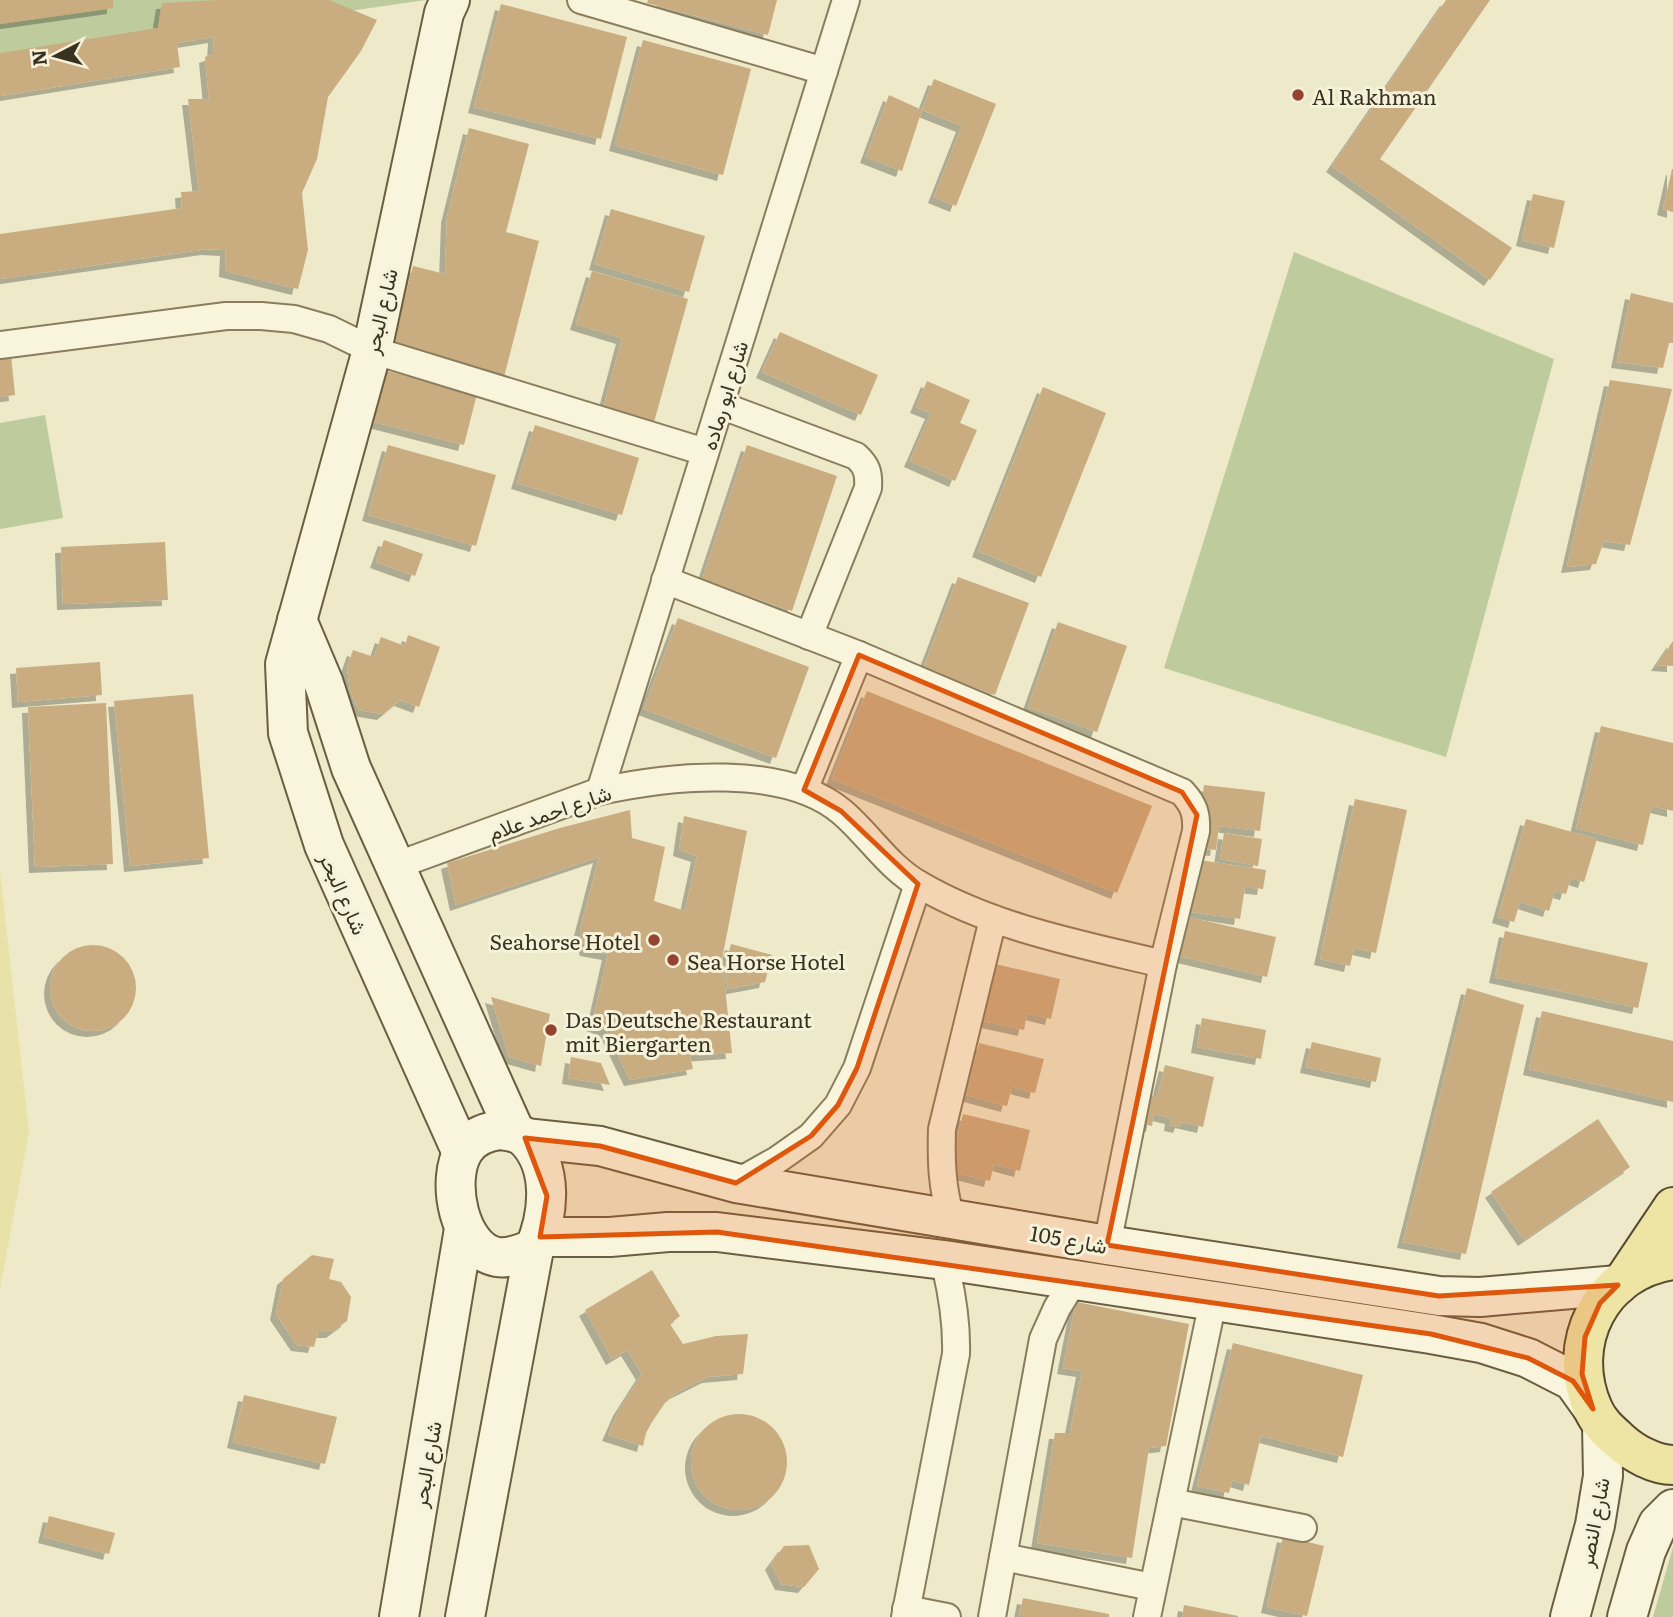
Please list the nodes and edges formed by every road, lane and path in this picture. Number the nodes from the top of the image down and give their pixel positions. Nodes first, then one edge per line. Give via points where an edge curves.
1 (450, 0) edge
2 (581, 0) edge
3 (846, 0) edge
4 (824, 71) junction
5 (0, 345) edge
6 (372, 350) junction
7 (720, 405) junction
8 (705, 452) junction
9 (666, 580) junction
10 (297, 620) junction
11 (808, 636) junction
12 (859, 655) junction
13 (804, 790) junction
14 (600, 791) junction
15 (395, 866) junction
16 (918, 884) junction
17 (993, 919) junction
18 (1163, 964) junction
19 (520, 1135) junction
20 (462, 1153) junction
21 (736, 1183) junction
22 (1673, 1207) edge
23 (951, 1218) junction
24 (464, 1229) junction
25 (537, 1243) junction
26 (1107, 1245) junction
27 (944, 1260) junction
28 (1673, 1260) edge
29 (1075, 1279) junction
30 (1622, 1281) junction
31 (1213, 1301) junction
32 (1598, 1417) junction
33 (1673, 1465) edge
34 (1171, 1502) junction
35 (1673, 1508) edge
36 (1303, 1528) dead end
37 (1003, 1557) junction
38 (1152, 1587) junction
39 (906, 1613) edge
40 (399, 1617) edge
41 (465, 1617) edge
42 (947, 1617) edge
43 (992, 1617) edge
44 (1147, 1617) edge
45 (1570, 1617) edge
46 (1628, 1617) edge

1 - 6 main road, شارع البحر
2 - 4 street
3 - 4 street, شارع ابو رماده
4 - 7 street, شارع ابو رماده
5 - 6 street via 226,316 261,316 329,329
6 - 8 street
6 - 10 main road, شارع البحر
7 - 8 street, شارع ابو رماده
7 - 11 street via 856,456 866,464 868,488
8 - 9 street, شارع ابو رماده
9 - 11 street
9 - 14 street, شارع ابو رماده
10 - 15 main road via 351,768
10 - 20 main road, شارع البحر via 285,664 288,733 301,778 324,845
11 - 12 street
12 - 13 street
12 - 18 street via 1182,792 1197,815 1196,831
13 - 14 street, شارع احمد علام via 763,780 719,779 635,783
13 - 16 street, شارع احمد علام via 841,811
14 - 15 street, شارع احمد علام
15 - 19 main road
16 - 17 street, شارع احمد علام
16 - 21 street via 857,1068 838,1105 811,1136
17 - 18 street, شارع احمد علام
17 - 23 street via 943,1129 940,1161
18 - 26 street
19 - 20 main road via 485,1132
19 - 21 main road, شارع 105 via 600,1146
19 - 25 main road via 540,1165 547,1196
20 - 24 main road via 457,1191
21 - 23 main road, شارع 105
22 - 30 main road
23 - 26 main road, شارع 105
24 - 25 main road via 484,1252 499,1257 515,1256
24 - 40 main road, شارع البحر
25 - 27 main road, شارع 105 via 717,1232
25 - 41 main road
26 - 30 main road, شارع 105 via 1439,1296 1480,1297
27 - 29 main road, شارع 105
27 - 39 street via 957,1322 956,1354
28 - 30 main road via 1656,1262
29 - 31 main road, شارع 105
29 - 37 street via 1043,1339
30 - 32 main road via 1600,1303 1585,1337 1582,1374
31 - 32 main road, شارع 105 via 1481,1342 1528,1358 1573,1381
31 - 34 street
32 - 33 main road via 1630,1451
32 - 45 main road, شارع النصر via 1603,1476
34 - 36 street
34 - 38 street
35 - 46 main road via 1658,1524 1646,1551
37 - 38 street
37 - 43 street
38 - 44 street
39 - 42 street

